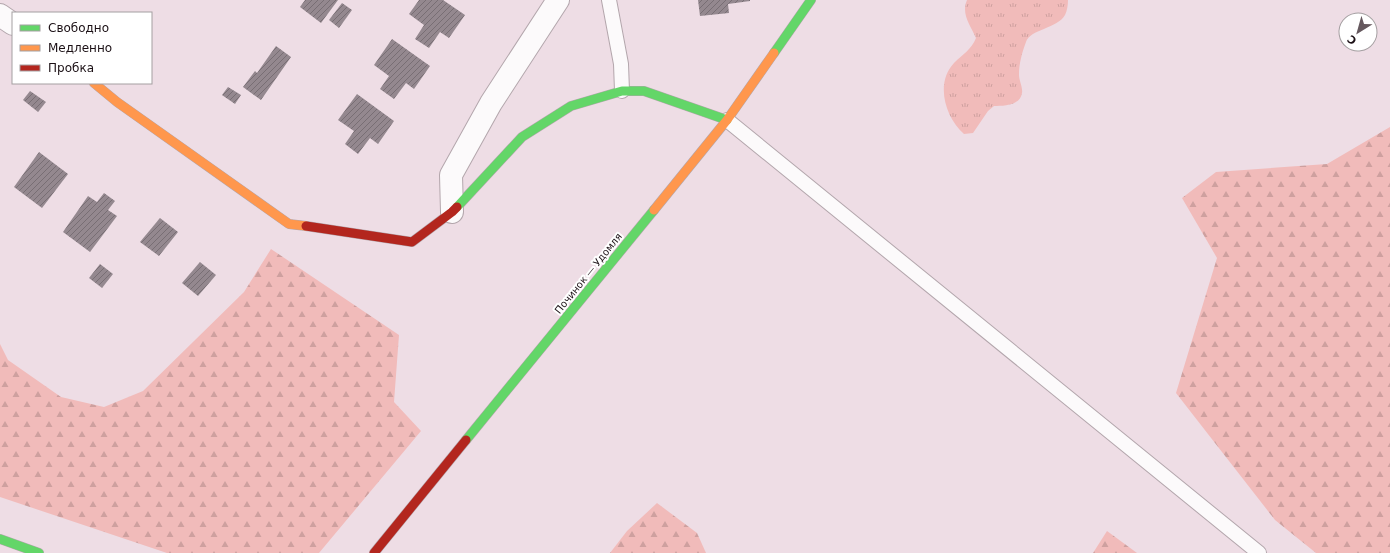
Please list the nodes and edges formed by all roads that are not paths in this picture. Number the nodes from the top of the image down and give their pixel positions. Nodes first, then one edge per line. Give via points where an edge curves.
1 (558, 0) edge
2 (609, 0) edge
3 (811, 0) edge
4 (0, 15) edge
5 (12, 23) edge
6 (95, 84) edge
7 (622, 91) junction
8 (727, 120) junction
9 (452, 212) junction
10 (0, 539) edge
11 (39, 553) edge
12 (374, 553) edge
13 (1259, 553) edge

1 - 9 street via 491,103 451,175
2 - 7 lane via 621,64
3 - 8 street, Починок — Удомля
4 - 5 street
6 - 9 street via 289,224 412,242
7 - 8 street via 644,90
7 - 9 street via 571,106 522,137
8 - 12 street, Починок — Удомля
8 - 13 lane
10 - 11 street

